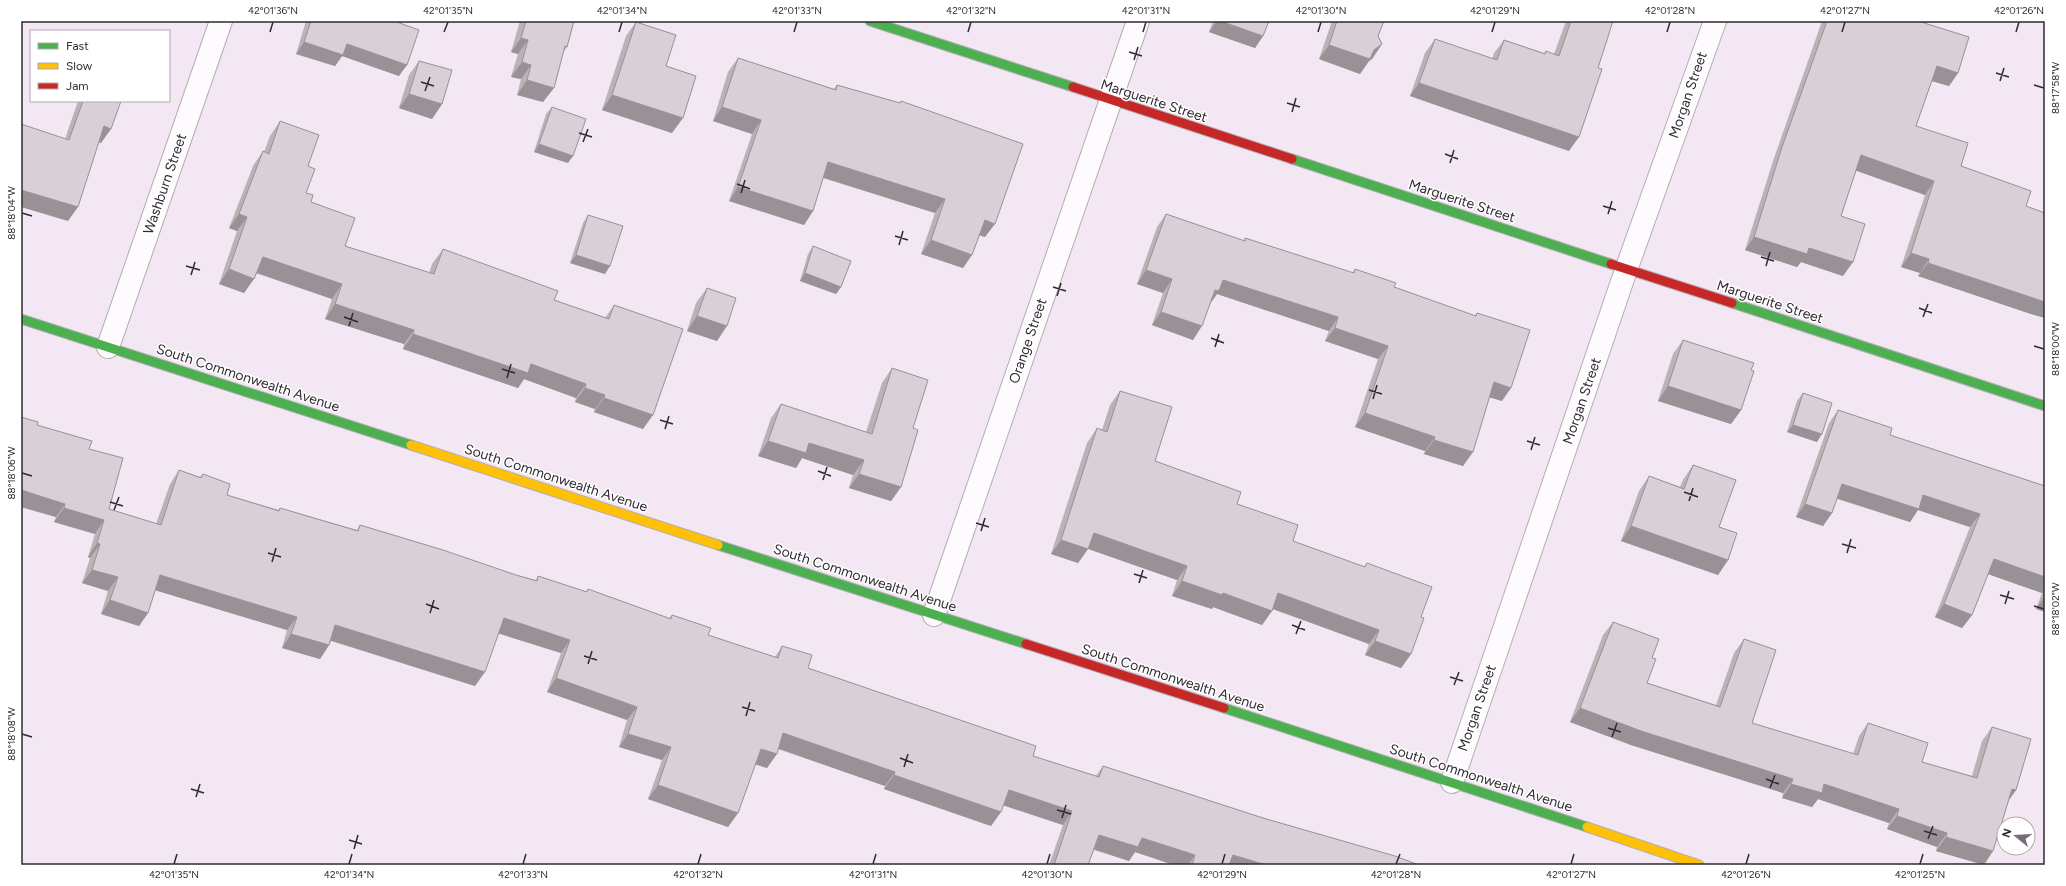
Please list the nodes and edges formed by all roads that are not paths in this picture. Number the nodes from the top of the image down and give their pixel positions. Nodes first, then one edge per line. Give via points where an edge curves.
1 (222, 21) edge
2 (870, 21) edge
3 (1138, 21) edge
4 (1715, 21) edge
5 (1110, 101) junction
6 (1626, 270) junction
7 (21, 319) edge
8 (108, 347) junction
9 (2045, 406) edge
10 (934, 615) junction
11 (1452, 782) junction
12 (1699, 865) edge

1 - 8 street, Washburn Street
2 - 5 street, Marguerite Street
3 - 5 street, Orange Street
4 - 6 street, Morgan Street
5 - 6 street, Marguerite Street
5 - 10 street, Orange Street
6 - 9 street, Marguerite Street
6 - 11 street, Morgan Street
7 - 8 street, South Commonwealth Avenue
8 - 10 street, South Commonwealth Avenue
10 - 11 street, South Commonwealth Avenue
11 - 12 street, South Commonwealth Avenue

